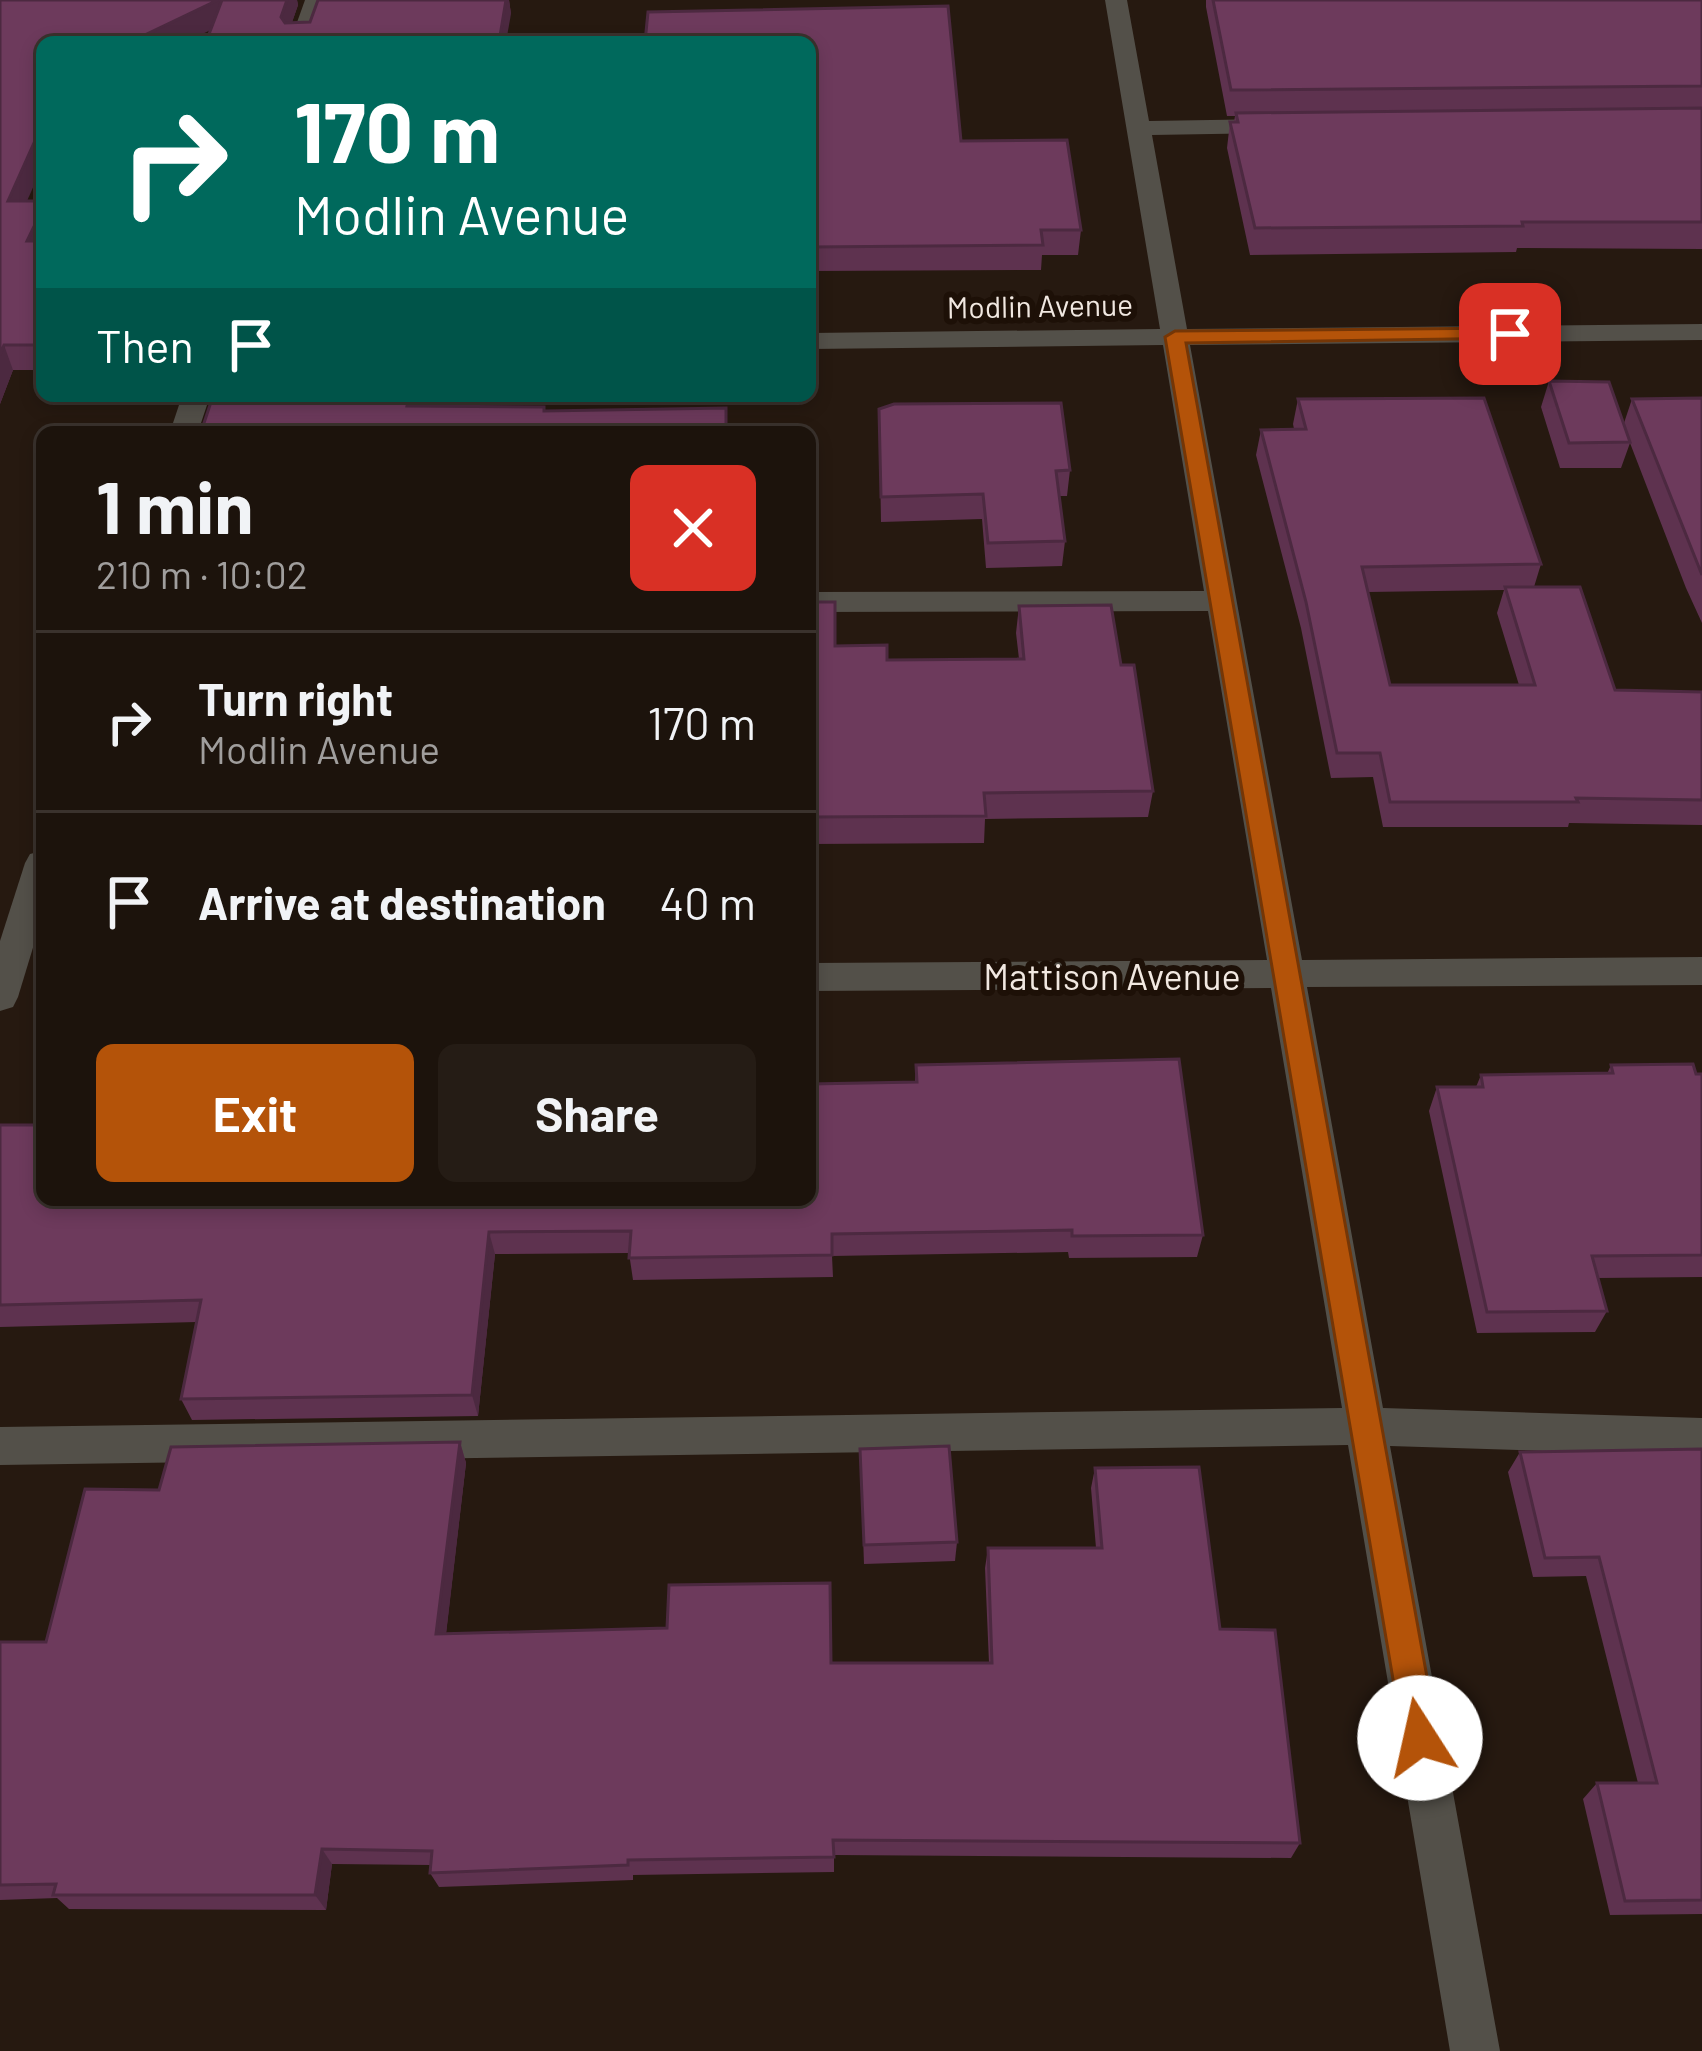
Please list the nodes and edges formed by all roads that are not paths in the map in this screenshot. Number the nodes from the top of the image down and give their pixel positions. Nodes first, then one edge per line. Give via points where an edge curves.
1 (316, 0) edge
2 (1116, 0) edge
3 (304, 36) edge
4 (1303, 126) edge
5 (1139, 128) junction
6 (1702, 332) edge
7 (1175, 337) junction
8 (816, 340) edge
9 (1221, 601) junction
10 (816, 602) edge
11 (36, 883) edge
12 (1702, 971) edge
13 (1287, 974) junction
14 (816, 977) edge
15 (36, 982) edge
16 (3, 990) edge
17 (1366, 1426) junction
18 (1702, 1437) edge
19 (0, 1446) edge
20 (1474, 2051) edge

1 - 3 street
2 - 5 street
4 - 5 street
5 - 7 street
6 - 7 street, Modlin Avenue
7 - 8 street, Modlin Avenue
7 - 9 street
9 - 10 street
9 - 13 street
11 - 16 street
12 - 13 street, Mattison Avenue
13 - 14 street, Mattison Avenue
13 - 17 street
15 - 16 street
17 - 18 street
17 - 19 street
17 - 20 street

